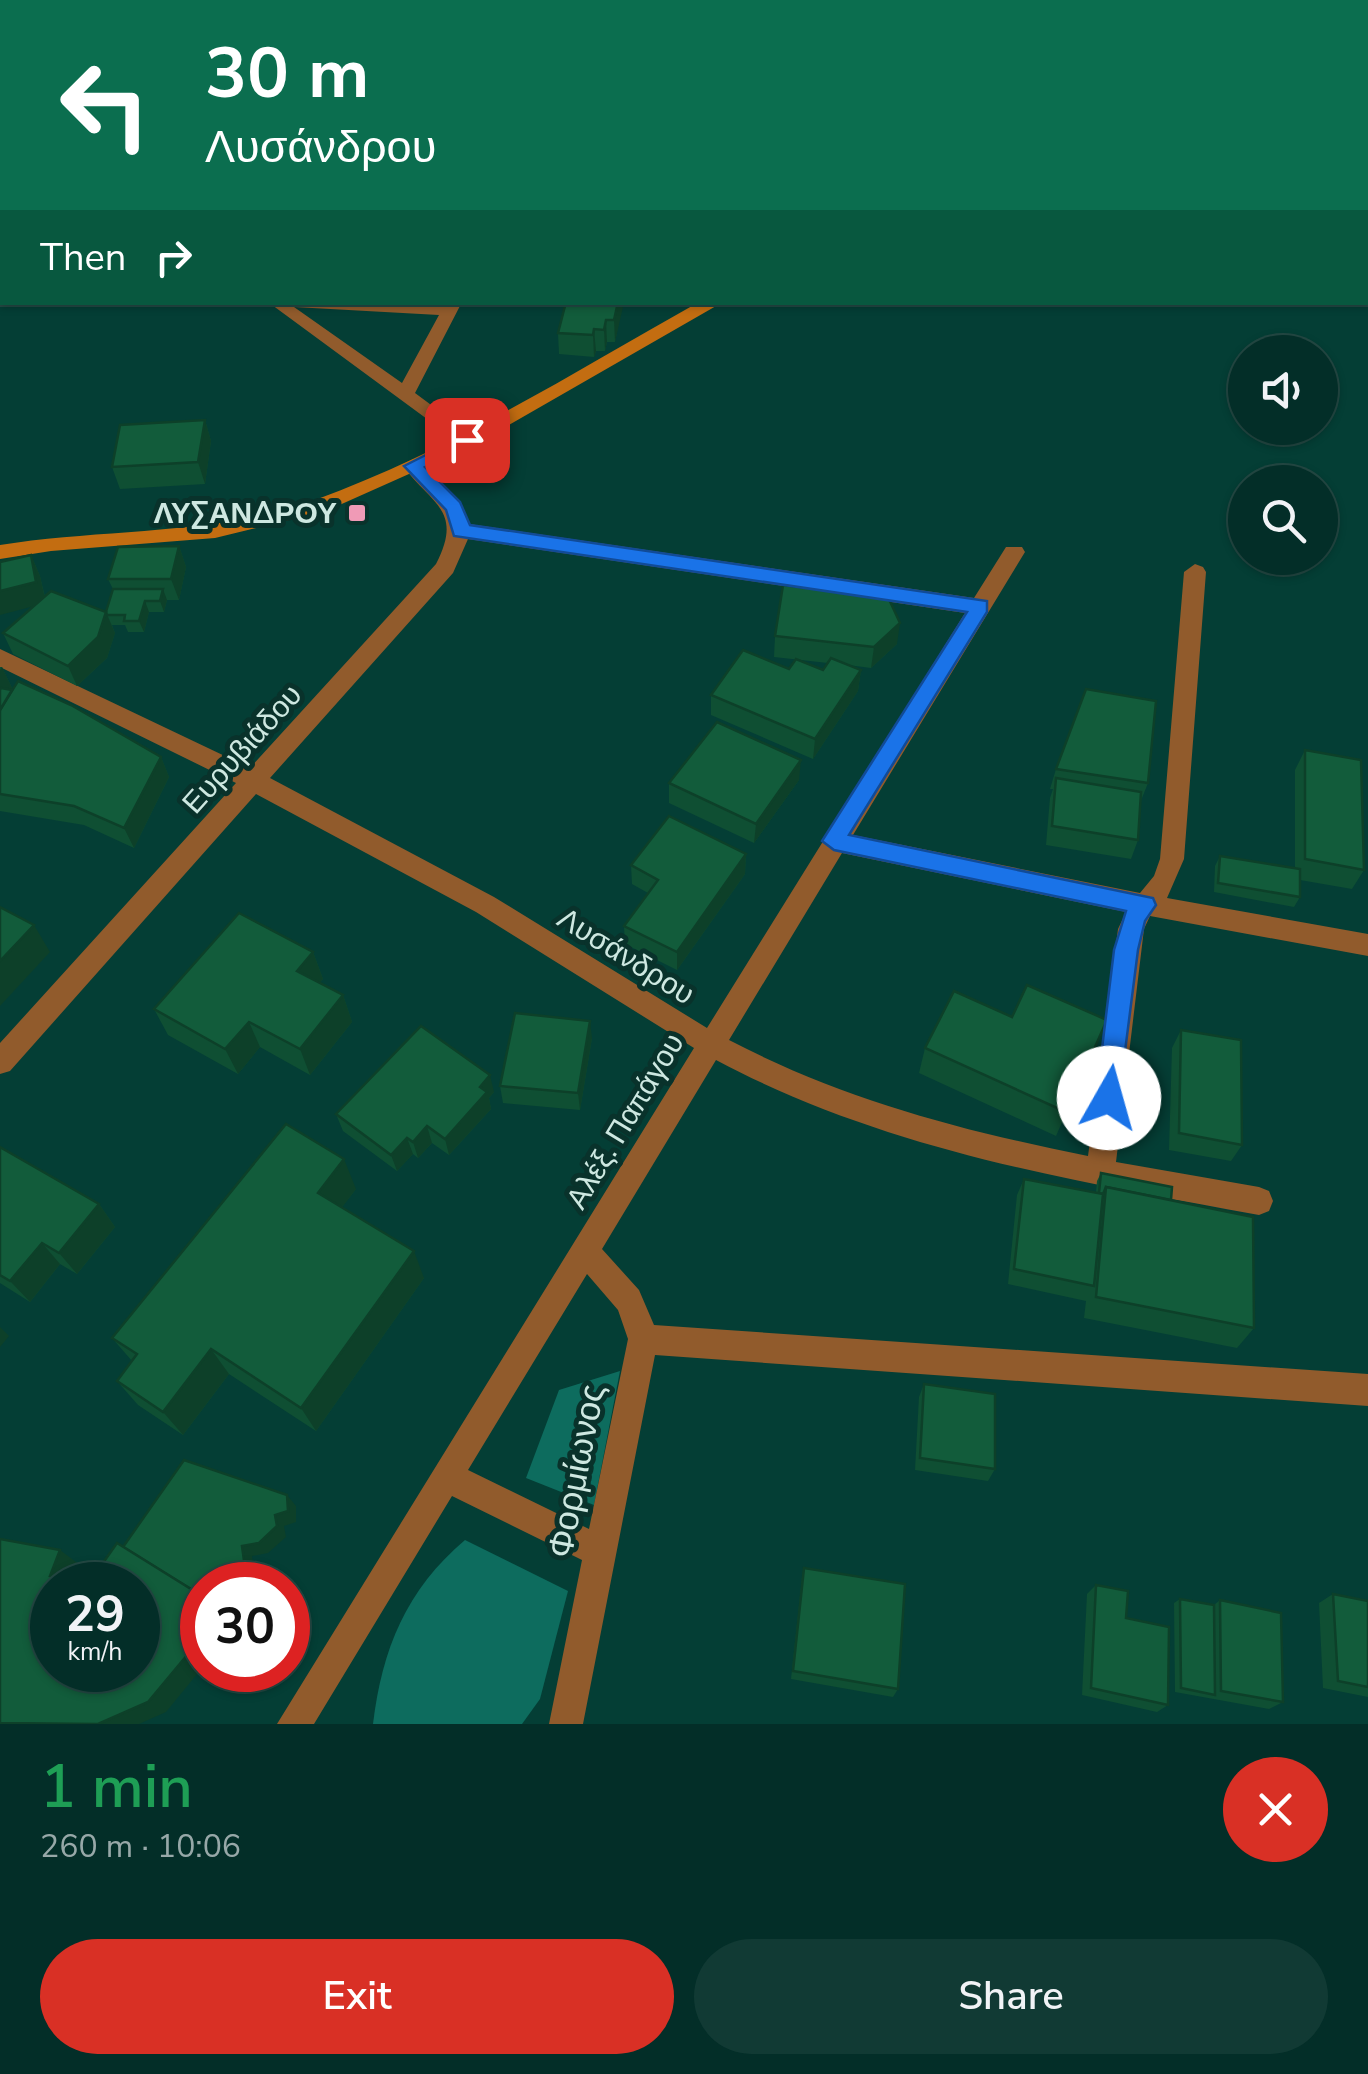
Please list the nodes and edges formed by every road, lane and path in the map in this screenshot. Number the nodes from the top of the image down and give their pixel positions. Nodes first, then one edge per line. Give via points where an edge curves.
1 (280, 305) edge
2 (412, 305) edge
3 (709, 305) edge
4 (451, 306) edge
5 (404, 394) junction
6 (467, 440) junction
7 (413, 466) junction
8 (460, 531) junction
9 (0, 552) edge
10 (1014, 552) dead end
11 (1194, 572) dead end
12 (980, 606) junction
13 (0, 657) edge
14 (256, 782) junction
15 (834, 841) junction
16 (1145, 905) junction
17 (1368, 945) edge
18 (708, 1046) junction
19 (0, 1062) edge
20 (1100, 1172) junction
21 (1259, 1201) dead end
22 (584, 1252) junction
23 (643, 1339) junction
24 (1368, 1390) edge
25 (447, 1477) junction
26 (601, 1552) junction
27 (294, 1724) edge
28 (566, 1724) edge

1 - 5 lane
2 - 4 lane
3 - 6 main road
4 - 5 lane
5 - 6 lane
6 - 7 main road
7 - 8 street via 453,506
7 - 9 main road via 319,506 254,524
8 - 12 street
8 - 14 street, Ευρυβιάδου via 434,584
10 - 12 street, Αλέξ. Παπάγου
11 - 16 street via 1172,858 1168,880
12 - 15 street, Αλέξ. Παπάγου
13 - 14 street, Λυσάνδρου
14 - 18 street, Λυσάνδρου via 442,879
14 - 19 street, Ευρυβιάδου
15 - 16 street
15 - 18 street, Αλέξ. Παπάγου
16 - 17 street
16 - 20 street via 1134,918 1126,950
18 - 20 street, Λυσάνδρου via 855,1109
18 - 22 street, Αλέξ. Παπάγου
20 - 21 street, Λυσάνδρου
22 - 23 street via 626,1292
22 - 25 street, Αλέξ. Παπάγου
23 - 24 street
23 - 26 street, Φορμίωνος
25 - 26 street
25 - 27 street, Αλέξ. Παπάγου
26 - 28 street, Φορμίωνος

